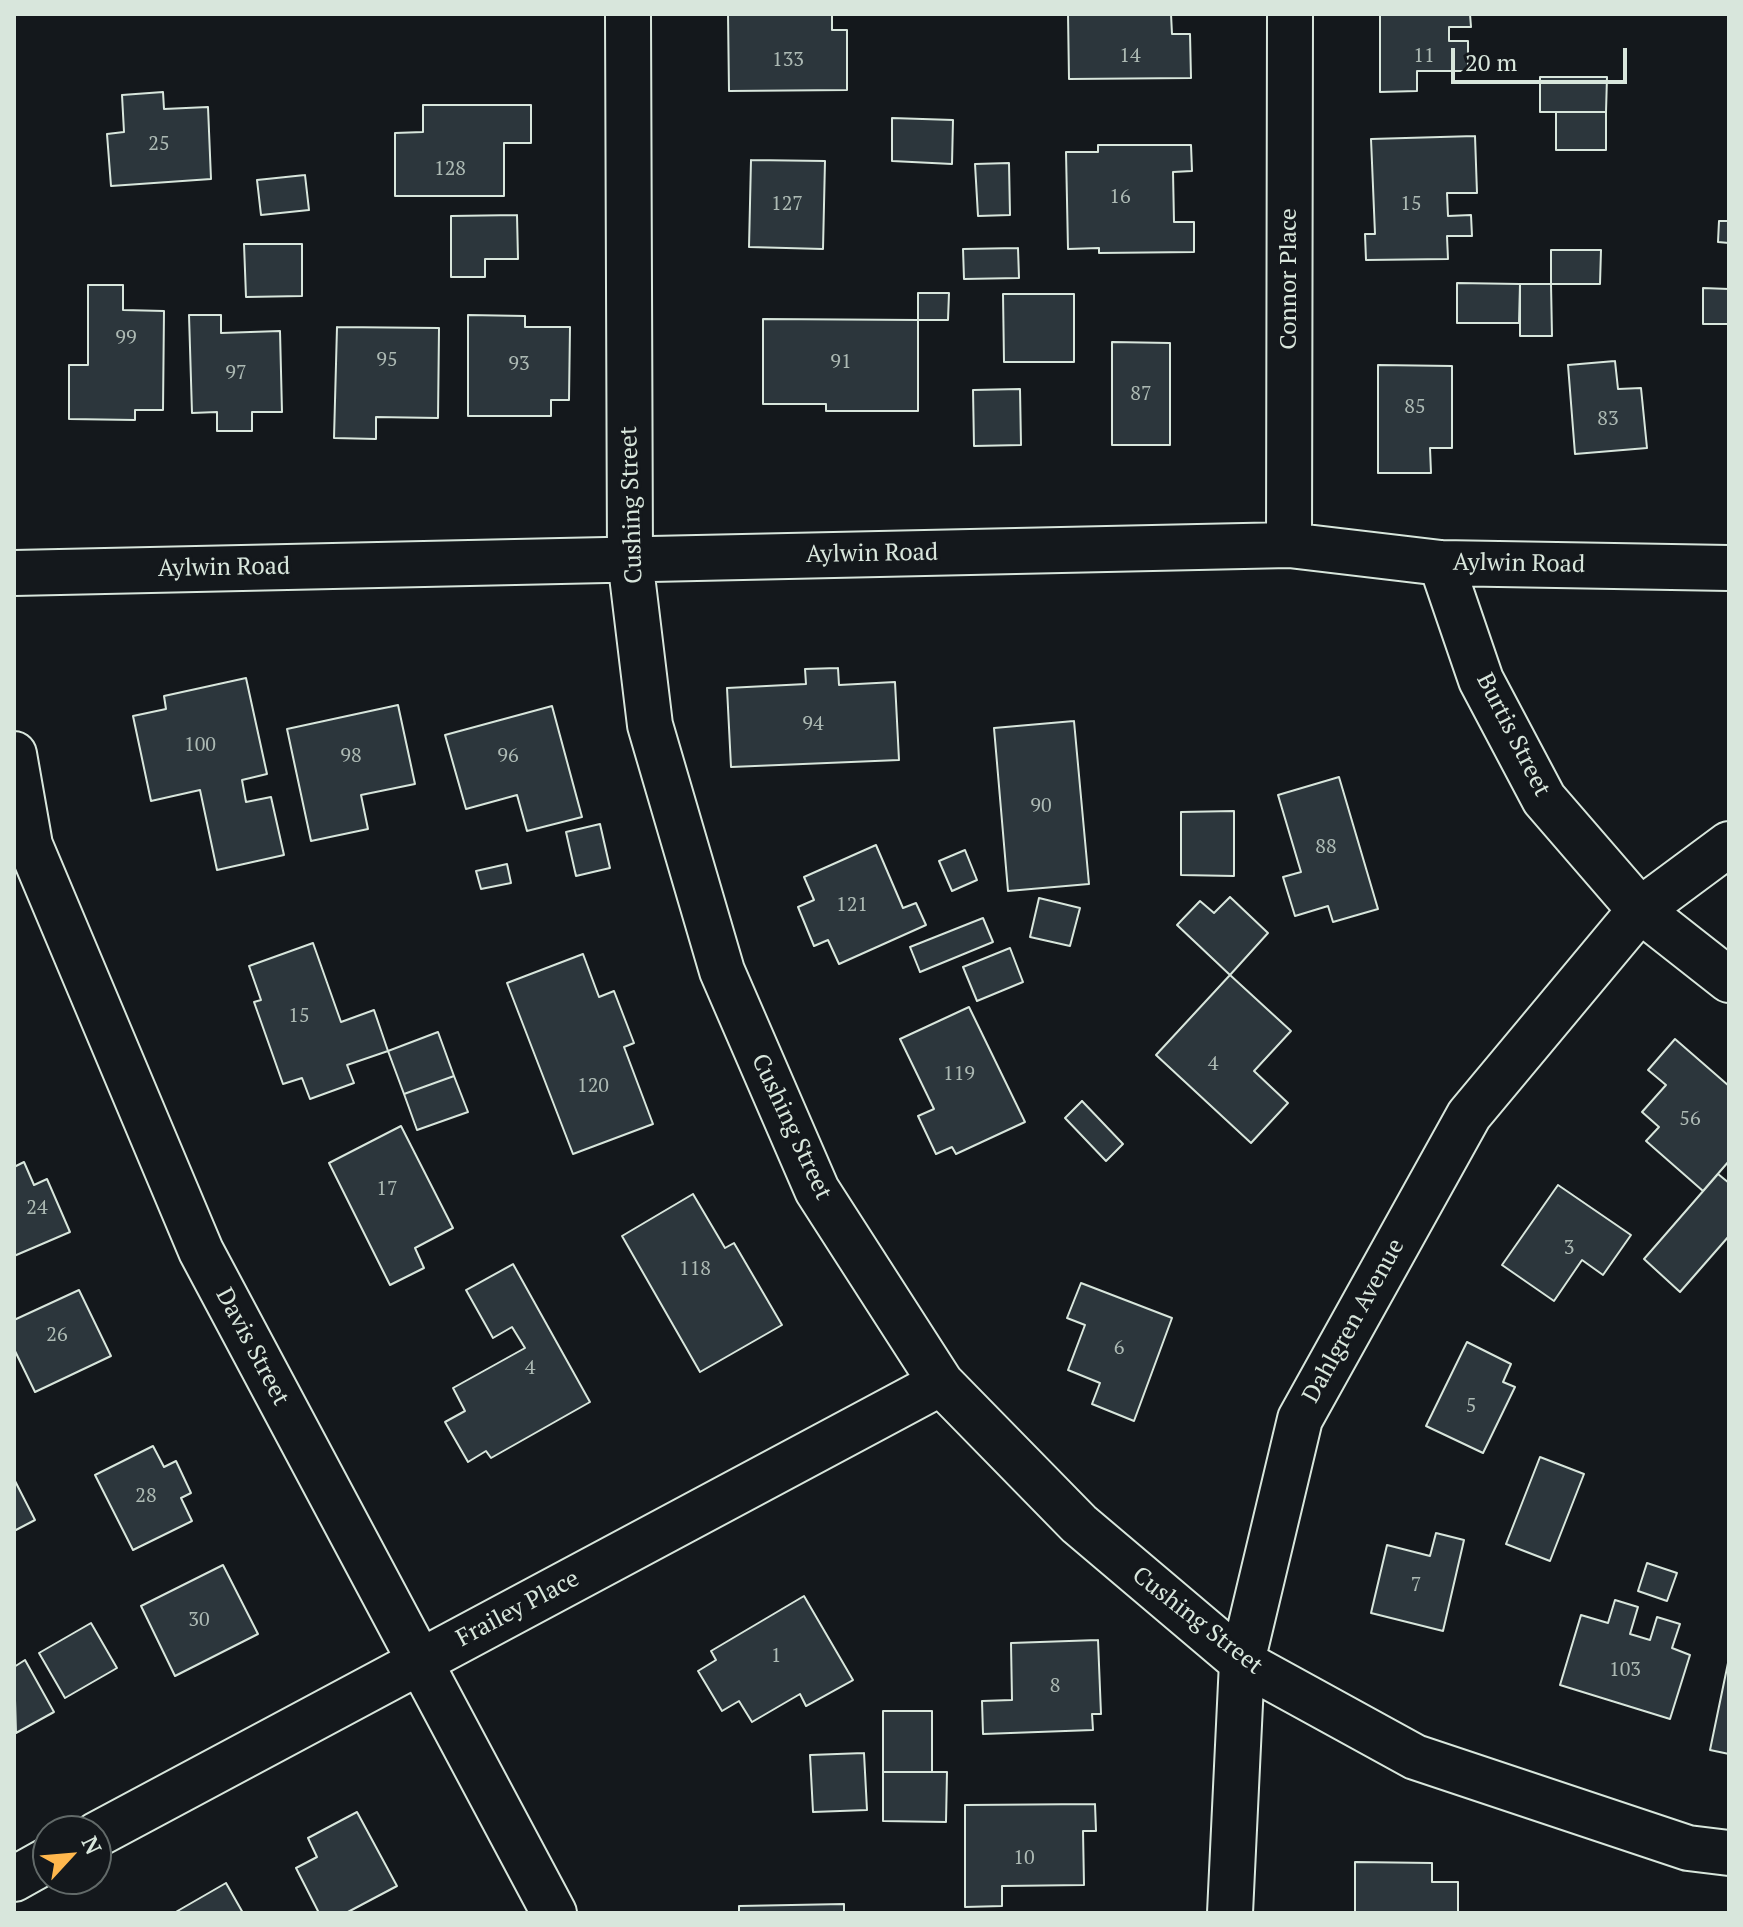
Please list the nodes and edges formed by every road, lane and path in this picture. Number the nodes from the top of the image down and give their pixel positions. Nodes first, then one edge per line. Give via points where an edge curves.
1 (628, 14) edge
2 (1290, 14) edge
3 (1289, 545) junction
4 (630, 559) junction
5 (1441, 563) junction
6 (1729, 568) edge
7 (14, 573) edge
8 (14, 754) edge
9 (1729, 844) edge
10 (1640, 910) junction
11 (1729, 980) edge
12 (941, 1383) junction
13 (420, 1661) junction
14 (1242, 1662) junction
15 (112, 1826) edge
16 (1729, 1853) edge
17 (32, 1869) edge
18 (14, 1879) edge
19 (554, 1913) edge
20 (1230, 1913) edge

1 - 4 street, Cushing Street
2 - 3 street, Connor Place
3 - 4 street, Aylwin Road
3 - 5 street, Aylwin Road
4 - 7 street, Aylwin Road
4 - 12 street, Cushing Street via 650,725 722,971 817,1190
5 - 6 street, Aylwin Road
5 - 10 street, Burtis Street via 1481,680 1544,799
8 - 13 street, Davis Street via 30,845 201,1251
9 - 10 street, Dahlgren Avenue
10 - 11 street, Burtis Street
10 - 14 street, Dahlgren Avenue via 1469,1115 1300,1419
12 - 13 street, Frailey Place
12 - 14 street, Cushing Street via 1079,1524
13 - 15 street, Frailey Place
13 - 19 street, Davis Street
14 - 16 street, Cushing Street via 1415,1757 1688,1848
14 - 20 street, Dahlgren Avenue
17 - 18 street

